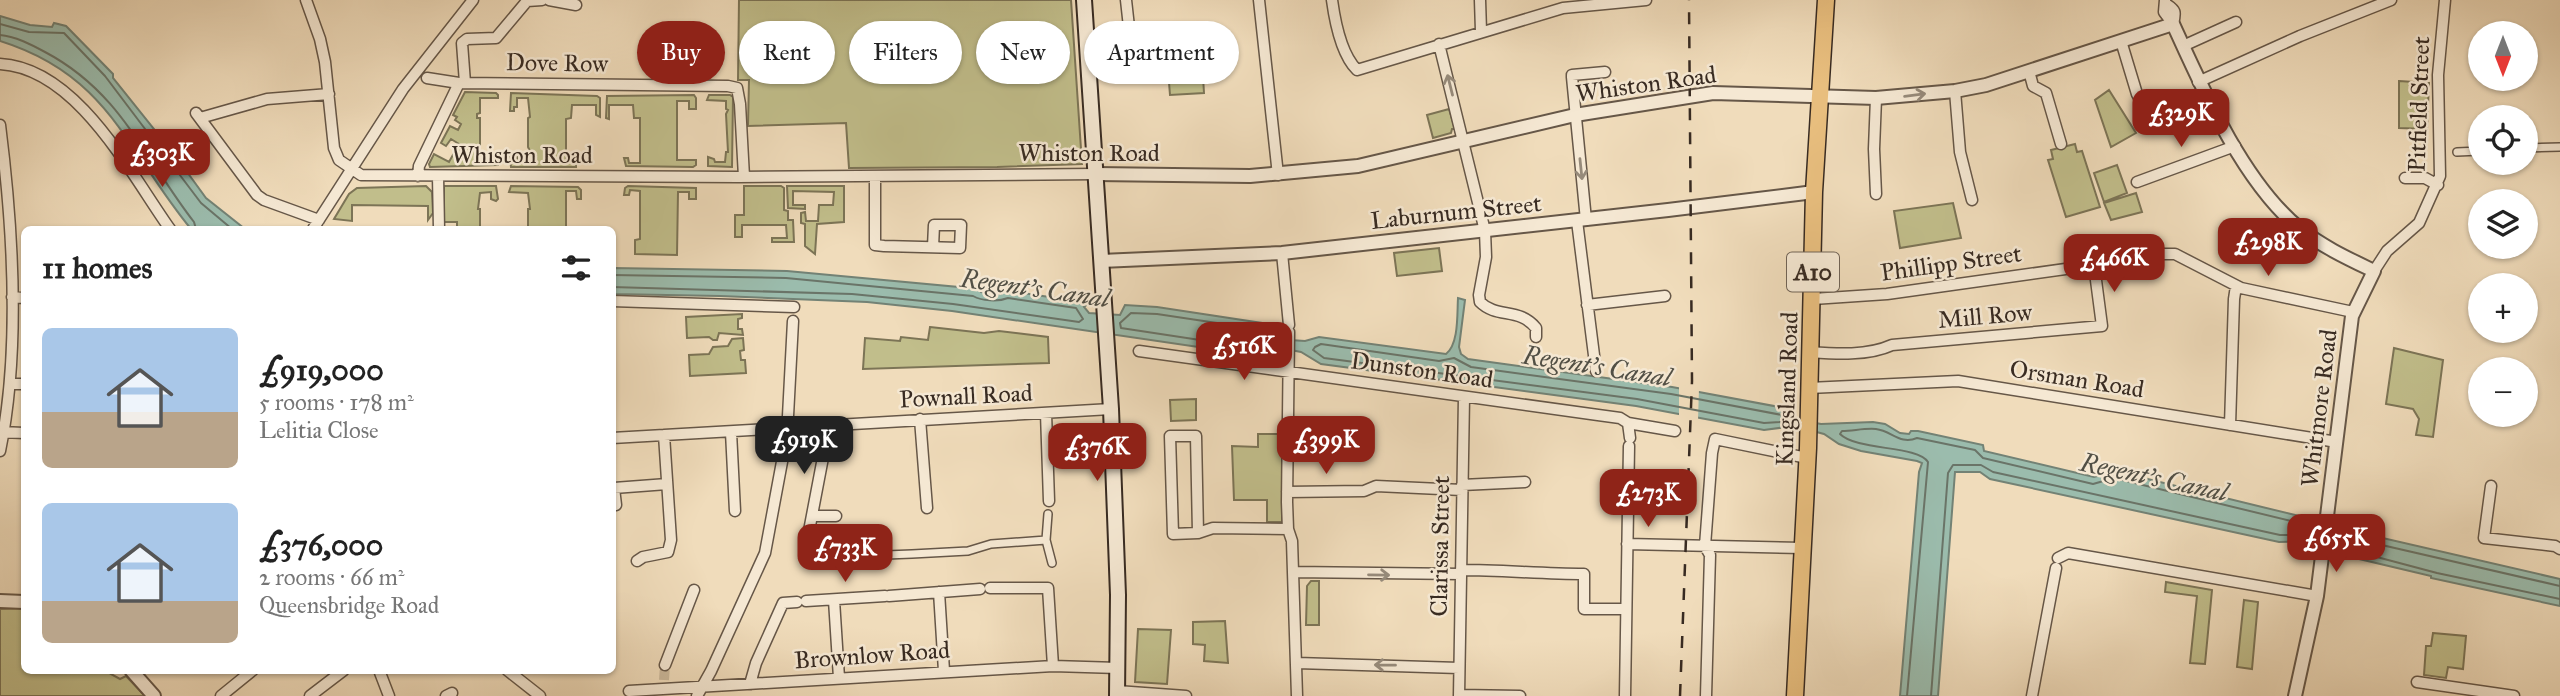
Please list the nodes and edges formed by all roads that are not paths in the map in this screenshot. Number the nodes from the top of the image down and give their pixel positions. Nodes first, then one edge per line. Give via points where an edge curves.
1 (306, 0) edge
2 (473, 0) edge
3 (542, 0) edge
4 (549, 0) edge
5 (1084, 0) edge
6 (1126, 0) edge
7 (1259, 0) edge
8 (1332, 0) edge
9 (1480, 0) edge
10 (1646, 0) edge
11 (1826, 0) edge
12 (2391, 0) edge
13 (2445, 0) edge
14 (1634, 1) edge
15 (2165, 2) edge
16 (1563, 4) edge
17 (576, 5) dead end
18 (1128, 21) edge
19 (2236, 22) dead end
20 (2173, 24) junction
21 (1481, 31) junction
22 (2121, 41) junction
23 (1439, 44) junction
24 (2183, 46) junction
25 (0, 64) edge
26 (2028, 71) junction
27 (1605, 72) dead end
28 (427, 78) dead end
29 (2198, 82) junction
30 (462, 83) junction
31 (1955, 91) junction
32 (329, 94) junction
33 (1820, 96) junction
34 (1876, 98) junction
35 (1575, 115) junction
36 (2150, 117) dead end
37 (0, 125) edge
38 (1465, 142) junction
39 (2061, 144) dead end
40 (2235, 146) junction
41 (2560, 147) edge
42 (2538, 148) edge
43 (2457, 152) dead end
44 (2468, 152) edge
45 (352, 170) junction
46 (1096, 174) junction
47 (1278, 174) junction
48 (418, 176) junction
49 (438, 176) junction
50 (875, 176) junction
51 (744, 177) junction
52 (2405, 178) dead end
53 (2137, 182) dead end
54 (2438, 185) junction
55 (1814, 192) junction
56 (1876, 194) dead end
57 (1972, 200) dead end
58 (1581, 220) junction
59 (316, 225) edge
60 (168, 226) edge
61 (439, 226) edge
62 (1485, 231) junction
63 (933, 247) dead end
64 (1282, 253) junction
65 (1101, 261) junction
66 (2094, 265) junction
67 (2374, 271) junction
68 (2236, 286) junction
69 (1665, 296) dead end
70 (12, 297) junction
71 (21, 298) edge
72 (1812, 299) junction
73 (616, 301) edge
74 (1587, 304) junction
75 (794, 307) dead end
76 (2353, 312) junction
77 (793, 321) dead end
78 (1536, 337) dead end
79 (1139, 351) dead end
80 (1811, 352) junction
81 (1288, 371) junction
82 (1595, 371) dead end
83 (10, 384) junction
84 (21, 384) edge
85 (1809, 388) junction
86 (1464, 397) junction
87 (1111, 409) junction
88 (1046, 413) junction
89 (920, 419) junction
90 (1628, 423) junction
91 (2230, 425) junction
92 (829, 426) junction
93 (788, 427) junction
94 (1675, 431) dead end
95 (2, 432) edge
96 (731, 432) junction
97 (21, 433) edge
98 (664, 435) junction
99 (616, 438) edge
100 (2337, 442) junction
101 (1808, 450) junction
102 (0, 451) edge
103 (1525, 482) dead end
104 (667, 484) junction
105 (2491, 486) dead end
106 (1462, 487) junction
107 (616, 488) edge
108 (1287, 492) junction
109 (1049, 501) dead end
110 (927, 508) dead end
111 (735, 511) dead end
112 (1048, 514) dead end
113 (812, 516) junction
114 (835, 516) dead end
115 (1288, 529) junction
116 (809, 531) joint
117 (1198, 533) junction
118 (1046, 540) junction
119 (1627, 544) junction
120 (1705, 546) junction
121 (1802, 548) junction
122 (2560, 549) edge
123 (637, 561) dead end
124 (1052, 563) dead end
125 (1293, 572) junction
126 (1461, 572) junction
127 (694, 590) dead end
128 (939, 592) junction
129 (2317, 596) junction
130 (834, 600) junction
131 (0, 601) edge
132 (21, 602) edge
133 (1626, 609) junction
134 (1297, 663) junction
135 (665, 665) tunnel mouth
136 (1053, 666) junction
137 (1118, 667) junction
138 (1460, 667) junction
139 (944, 671) junction
140 (135, 674) edge
141 (248, 674) edge
142 (339, 674) edge
143 (381, 674) edge
144 (512, 674) edge
145 (839, 678) junction
146 (2417, 682) dead end
147 (750, 684) junction
148 (629, 691) dead end
149 (699, 691) edge
150 (1117, 693) edge
151 (1166, 695) edge
152 (1459, 695) edge
153 (154, 696) edge
154 (221, 696) edge
155 (310, 696) edge
156 (389, 696) edge
157 (540, 696) edge
158 (1186, 696) edge
159 (1297, 696) edge
160 (1520, 696) edge
161 (1625, 696) edge
162 (1706, 696) edge
163 (1795, 696) edge
164 (2032, 696) edge
165 (2295, 696) edge
166 (2514, 696) edge

1 - 32 street via 320,39
2 - 45 street via 414,73
3 - 30 street via 527,1 496,38 462,43
4 - 17 street
5 - 46 main road
6 - 18 street
7 - 47 street
8 - 23 street via 1336,25 1357,70
9 - 21 street
10 - 14 street
11 - 33 highway, Kingsland Road / A10
12 - 29 street
13 - 54 street, Pitfield Street via 2438,75
14 - 16 street
15 - 20 street via 2164,12
16 - 21 street
19 - 24 street
20 - 22 street, Whiston Road
20 - 24 street
21 - 23 street
22 - 26 street, Whiston Road
22 - 36 street via 2137,94
38 -> 23 street
24 - 29 street
25 - 60 street via 30,72 86,110
26 - 31 street, Whiston Road
26 - 39 street via 2033,86 2046,93
27 - 35 street via 1572,75
28 - 30 street, Dove Row
29 - 40 street
30 - 48 street
30 - 51 street, Dove Row via 737,88
34 -> 31 street, Whiston Road
31 - 57 street
32 - 45 street via 334,148 339,160
32 - 59 street via 267,99 198,115 257,195
33 - 34 street, Whiston Road
33 - 35 street, Whiston Road via 1713,93
33 - 55 highway, Kingsland Road / A10
34 - 56 street
35 - 38 street, Whiston Road
35 -> 58 street
37 - 70 street
38 - 47 street, Whiston Road via 1375,163
38 - 62 street
40 - 53 street
40 - 67 street via 2266,196 2293,223 2313,239
41 - 42 street
43 - 44 street
45 - 48 street, Whiston Road via 366,176
45 - 59 street
46 - 47 street, Whiston Road
46 - 50 street, Whiston Road
46 - 65 main road
48 - 49 street, Whiston Road
49 - 51 street, Whiston Road
49 - 61 street
50 - 51 street, Whiston Road
50 - 63 street via 875,245 960,248 961,225 933,225
52 - 54 street via 2425,178
54 - 67 street, Pitfield Street via 2419,223 2387,251
55 - 58 street, Laburnum Street
55 - 72 highway, Kingsland Road / A10
58 - 62 street, Laburnum Street
58 - 74 street
62 - 64 street, Laburnum Street
62 - 78 street via 1480,302 1494,311 1522,316 1536,328
64 - 65 street, Laburnum Street
64 - 81 street
65 - 87 main road
66 - 68 street, Phillipp Street via 2141,255 2175,254
66 - 72 street, Phillipp Street via 1887,294
66 - 80 street, Mill Row via 2102,326 1838,354
67 - 76 street, Whitmore Road
68 - 76 street, Phillipp Street
68 - 91 street
69 - 74 street
70 - 71 street
70 - 83 street
72 - 80 highway, Kingsland Road / A10
73 - 75 street
74 - 82 street
76 - 100 street, Whitmore Road
77 - 93 street
79 - 81 street, Dunston Road
80 - 85 highway, Kingsland Road / A10
81 - 86 street, Dunston Road
81 - 108 street
83 - 84 street
83 - 95 street
85 - 91 street, Orsman Road via 1958,381
85 - 101 highway, Kingsland Road / A10
86 - 90 street, Dunston Road via 1620,418
86 - 106 street, Clarissa Street
87 - 88 street, Pownall Road
87 - 137 main road
88 - 89 street, Pownall Road
88 - 109 street
89 - 92 street, Pownall Road
89 - 110 street
90 - 94 street, Dunston Road
90 - 119 street
91 - 100 street, Orsman Road
92 - 93 street, Pownall Road
92 - 113 street
93 - 96 street, Pownall Road
93 - 149 street via 765,552
95 - 97 street
95 - 102 street
96 - 98 street, Pownall Road
96 - 111 street
98 - 99 street, Pownall Road
98 - 104 street
100 - 129 street, Whitmore Road
101 - 120 street via 1715,439
101 - 121 highway, Kingsland Road / A10
103 - 106 street
104 - 107 street
104 - 123 street via 668,552
105 - 122 street via 2484,538
106 - 108 street
106 - 126 street, Clarissa Street
108 - 115 street
112 - 118 street
113 - 114 street
113 - 116 street
115 - 117 street via 1213,528
115 - 125 street
116 - 118 street via 813,551 822,557 861,550 886,555 968,551 991,544
117 - 117 street via 1173,534 1170,436 1196,436
118 - 124 street
119 - 120 street
119 - 133 street
120 - 121 street
120 - 162 street via 1710,555
121 - 163 highway, Kingsland Road / A10
125 -> 126 street
125 - 134 street
126 - 133 street via 1584,574 1584,609
126 - 138 street, Clarissa Street
127 - 135 street
128 - 130 street
128 - 136 street via 1048,589
128 - 139 street
129 - 164 street via 2068,552 2057,563
129 - 165 street, Whitmore Road
130 - 145 street
130 - 147 street via 783,603
131 - 132 street
133 - 161 street
138 -> 134 street
134 - 159 street
136 - 137 street, Brownlow Road
136 - 139 street, Brownlow Road
137 - 150 main road
138 - 152 street, Clarissa Street
139 - 145 street, Brownlow Road
140 - 153 street
141 - 154 street
142 - 155 street
143 - 156 street
144 - 157 street
145 - 147 street, Brownlow Road
146 - 166 street
147 - 149 street, Brownlow Road
148 - 149 street, Brownlow Road via 665,684
150 - 151 street
151 - 158 street
152 - 160 street

